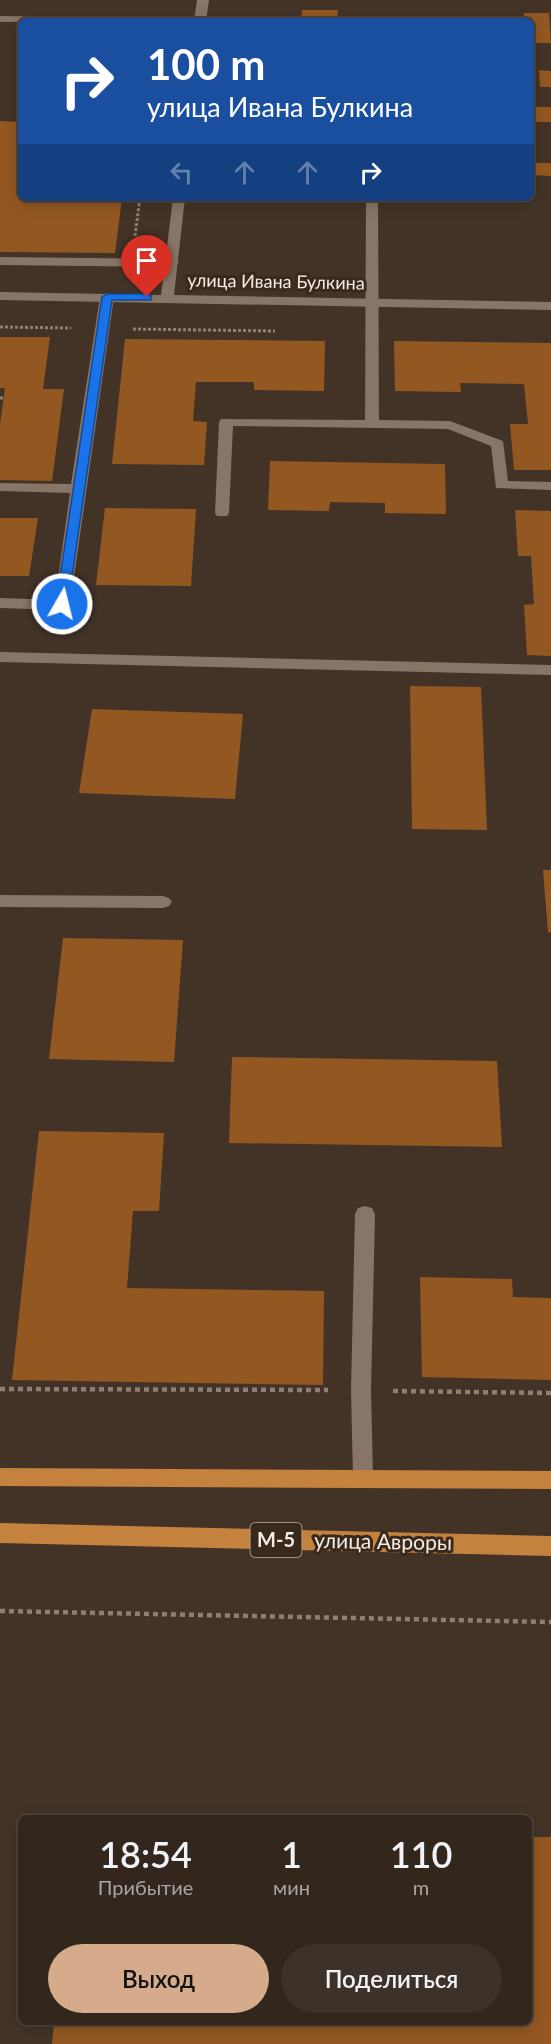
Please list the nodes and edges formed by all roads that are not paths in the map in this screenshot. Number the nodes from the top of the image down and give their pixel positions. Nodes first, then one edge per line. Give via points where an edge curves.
1 (203, 0) edge
2 (200, 18) edge
3 (0, 19) edge
4 (18, 19) edge
5 (179, 201) edge
6 (372, 201) edge
7 (0, 261) edge
8 (172, 263) junction
9 (0, 296) edge
10 (107, 297) junction
11 (167, 298) junction
12 (373, 302) junction
13 (551, 306) edge
14 (372, 424) junction
15 (551, 486) edge
16 (0, 487) edge
17 (78, 489) junction
18 (222, 513) dead end
19 (0, 603) edge
20 (0, 657) edge
21 (551, 670) edge
22 (0, 901) edge
23 (163, 902) dead end
24 (365, 1214) dead end
25 (0, 1476) edge
26 (363, 1478) junction
27 (551, 1480) edge
28 (0, 1533) edge
29 (551, 1546) edge

1 - 2 street
3 - 4 street
5 - 8 street
6 - 12 street
7 - 8 street
8 - 11 street
9 - 10 street, улица Ивана Булкина
10 - 11 street, улица Ивана Булкина
10 - 17 street
11 - 12 street, улица Ивана Булкина
12 - 13 street, улица Ивана Булкина
12 - 14 street
14 - 15 street via 450,425 498,444 501,485
14 - 18 street via 226,422
16 - 17 street
17 - 19 street via 62,604
20 - 21 street
22 - 23 street
24 - 26 street
25 - 26 main road
26 - 27 main road
28 - 29 main road, улица Авроры / М-5

